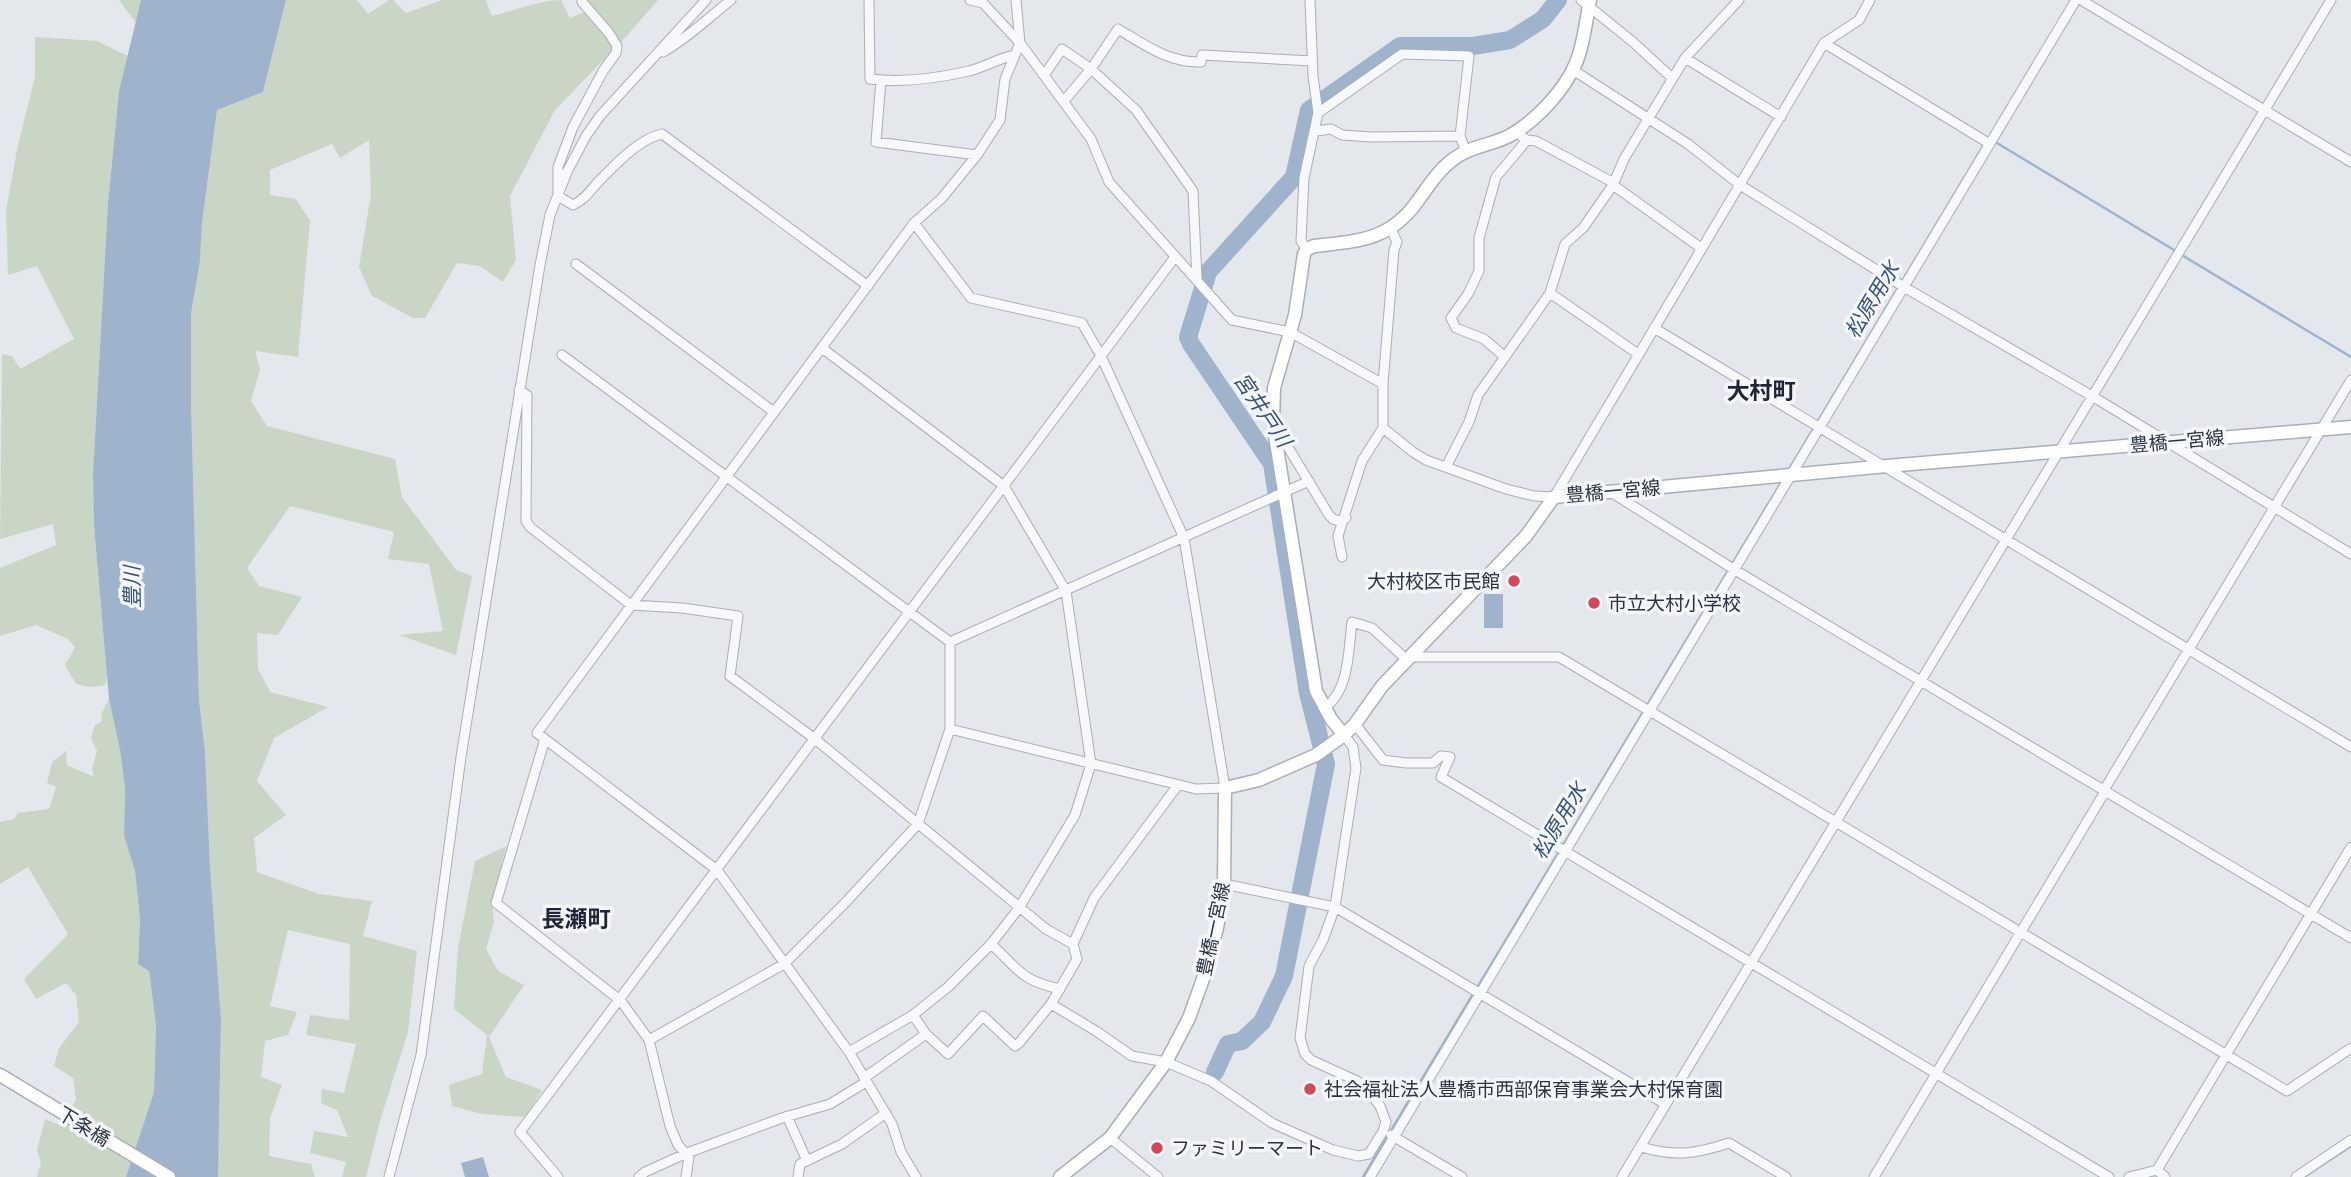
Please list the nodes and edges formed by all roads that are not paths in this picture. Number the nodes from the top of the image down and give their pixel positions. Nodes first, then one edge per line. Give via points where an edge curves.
1 (731, 0) edge
2 (869, 0) edge
3 (970, 0) edge
4 (1016, 0) edge
5 (1310, 0) edge
6 (1739, 0) edge
7 (1870, 0) edge
8 (2076, 0) edge
9 (2081, 0) edge
10 (2331, 0) edge
11 (582, 2) dead end
12 (704, 2) edge
13 (1586, 2) edge
14 (1020, 43) junction
15 (1824, 43) junction
16 (1015, 55) junction
17 (654, 57) junction
18 (1685, 58) junction
19 (1312, 61) junction
20 (1091, 69) junction
21 (1573, 70) junction
22 (1045, 74) junction
23 (1672, 78) junction
24 (881, 80) junction
25 (1064, 101) junction
26 (2264, 110) junction
27 (1318, 112) junction
28 (1781, 117) junction
29 (1647, 120) junction
30 (1316, 131) junction
31 (1460, 136) junction
32 (1521, 136) junction
33 (1990, 144) junction
34 (1466, 152) junction
35 (977, 155) junction
36 (2351, 162) edge
37 (1614, 184) junction
38 (1740, 185) junction
39 (558, 196) junction
40 (914, 223) junction
41 (1391, 229) junction
42 (1701, 248) junction
43 (1307, 249) junction
44 (1175, 257) junction
45 (576, 264) dead end
46 (1199, 282) junction
47 (1901, 285) junction
48 (868, 286) junction
49 (1550, 293) junction
50 (1654, 328) junction
51 (1290, 332) junction
52 (822, 348) junction
53 (1638, 354) junction
54 (562, 355) dead end
55 (1101, 356) junction
56 (1505, 357) junction
57 (2351, 380) edge
58 (1383, 384) junction
59 (519, 390) junction
60 (2092, 396) junction
61 (774, 412) junction
62 (1273, 423) junction
63 (1816, 427) junction
64 (2351, 427) edge
65 (1383, 428) junction
66 (2321, 429) junction
67 (2168, 442) junction
68 (2059, 451) junction
69 (1887, 466) junction
70 (1446, 467) junction
71 (727, 476) junction
72 (1791, 476) junction
73 (1308, 481) junction
74 (1004, 486) junction
75 (1608, 491) junction
76 (1279, 495) junction
77 (1554, 497) junction
78 (2275, 508) junction
79 (1346, 518) junction
80 (2006, 537) junction
81 (1184, 538) junction
82 (2351, 554) edge
83 (1342, 557) dead end
84 (1732, 568) junction
85 (1066, 591) junction
86 (631, 606) junction
87 (910, 612) junction
88 (950, 642) junction
89 (2190, 649) junction
90 (1408, 659) junction
91 (1921, 679) junction
92 (1325, 708) junction
93 (1646, 709) junction
94 (1355, 724) junction
95 (950, 729) junction
96 (1344, 735) junction
97 (545, 739) junction
98 (815, 739) junction
99 (2351, 747) edge
100 (1091, 764) junction
101 (1178, 785) junction
102 (1225, 788) junction
103 (2105, 790) junction
104 (1836, 821) junction
105 (918, 824) junction
106 (2351, 847) edge
107 (1562, 850) junction
108 (717, 870) junction
109 (1224, 884) junction
110 (1335, 907) junction
111 (1019, 908) junction
112 (2311, 914) junction
113 (2021, 933) junction
114 (2351, 938) edge
115 (991, 944) junction
116 (1073, 944) junction
117 (1751, 963) junction
118 (784, 964) junction
119 (1060, 989) junction
120 (1478, 991) junction
121 (621, 1001) junction
122 (1051, 1004) junction
123 (913, 1015) junction
124 (926, 1034) junction
125 (649, 1040) junction
126 (2351, 1048) edge
127 (849, 1052) junction
128 (2225, 1056) junction
129 (1166, 1062) junction
130 (1936, 1073) junction
131 (0, 1075) edge
132 (865, 1080) junction
133 (1665, 1104) junction
134 (886, 1114) junction
135 (788, 1116) junction
136 (1389, 1134) junction
137 (1110, 1138) junction
138 (2351, 1140) edge
139 (1641, 1147) junction
140 (687, 1153) junction
141 (807, 1161) junction
142 (2161, 1173) edge
143 (169, 1177) edge
144 (389, 1177) edge
145 (558, 1177) edge
146 (639, 1177) edge
147 (686, 1177) edge
148 (798, 1177) edge
149 (916, 1177) edge
150 (1060, 1177) edge
151 (1157, 1177) edge
152 (1370, 1177) edge
153 (1462, 1177) edge
154 (1622, 1177) edge
155 (1786, 1177) edge
156 (1874, 1177) edge
157 (2109, 1177) edge
158 (2129, 1177) edge
159 (2295, 1177) edge

1 - 17 street via 684,40
2 - 24 street via 870,79
3 - 14 street via 983,3
4 - 14 street
5 - 19 street
6 - 18 street
7 - 15 street via 1859,20
8 - 33 street
9 - 26 street
10 - 26 street
11 - 39 street via 617,46 573,127 558,167
12 - 17 street
13 - 21 main road
13 - 23 street
14 - 16 street
14 - 22 street
15 - 28 street
15 - 33 street
16 - 24 street via 971,70
16 - 35 street via 1005,79 1000,120
17 - 39 street via 586,136
18 - 23 street
18 - 28 street
19 - 20 street via 1202,55 1201,62 1185,62 1118,29
19 - 27 street
20 - 22 street via 1062,48
20 - 25 street
20 - 46 street via 1136,110 1193,191
21 - 29 street
21 - 32 main road
22 - 25 street
23 - 29 street
24 - 35 street via 876,142
25 - 44 street via 1091,139 1109,182
26 - 36 street
26 - 60 street
27 - 30 street
27 - 31 street via 1402,54 1469,57
28 - 38 street
29 - 37 street
29 - 38 street via 1688,144
30 - 31 street via 1331,129 1342,135 1371,137
30 - 43 street via 1304,178 1301,242
31 - 34 street
32 - 34 main road
32 - 37 street
32 - 56 street via 1496,177 1479,238 1479,271 1451,318 1456,328 1484,339
33 - 47 street
34 - 41 main road via 1441,171
35 - 40 street via 942,198
37 - 42 street
37 - 49 street via 1566,244
38 - 42 street
38 - 47 street
39 - 48 street via 573,205 584,200 650,136 662,134
39 - 59 street via 550,215
40 - 48 street
40 - 55 street via 971,298 1082,323
41 - 43 main road via 1362,240
41 - 58 street via 1397,242
42 - 50 street
43 - 51 main road
44 - 46 street
44 - 55 street
45 - 61 street
46 - 51 street via 1232,320
47 - 60 street
47 - 63 street
48 - 52 street
49 - 53 street
49 - 56 street
50 - 53 street
50 - 63 street
51 - 58 street
51 - 62 main road via 1274,388
52 - 61 street
52 - 74 street
53 - 77 street
54 - 71 street
55 - 74 street
55 - 81 street
56 - 70 street via 1478,395
57 - 66 street
58 - 65 street
59 - 86 street via 527,395 526,521
59 - 144 street via 461,757 421,1055
60 - 67 street
60 - 68 street
61 - 71 street
62 - 73 street
62 - 76 main road
63 - 69 street
63 - 72 street
64 - 66 main road, 豊橋一宮線
65 - 70 street via 1413,452
65 - 79 street via 1362,461
66 - 67 main road, 豊橋一宮線
66 - 78 street
67 - 68 main road, 豊橋一宮線
67 - 78 street
68 - 69 main road, 豊橋一宮線
68 - 80 street
69 - 72 main road, 豊橋一宮線
69 - 80 street
70 - 77 street via 1515,491
71 - 86 street
71 - 87 street
72 - 75 main road, 豊橋一宮線
72 - 84 street
73 - 76 street
73 - 79 street via 1332,519
74 - 85 street
74 - 87 street
75 - 77 main road, 豊橋一宮線
75 - 84 street
76 - 81 street
76 - 92 main road via 1313,677
77 - 90 main road, 豊橋一宮線 via 1526,536
78 - 82 street
78 - 89 street
79 - 83 street via 1338,536
80 - 89 street
80 - 91 street
81 - 85 street
81 - 102 street
84 - 91 street
84 - 93 street
85 - 88 street
85 - 100 street
86 - 97 street via 537,733
86 - 98 street via 738,616 730,676
87 - 88 street
87 - 98 street
88 - 95 street
89 - 99 street
89 - 103 street
90 - 92 street via 1372,628 1352,622 1343,683
90 - 93 street via 1559,657
90 - 94 main road, 豊橋一宮線
91 - 103 street
91 - 104 street
92 - 96 main road
93 - 104 street
93 - 107 street
94 - 96 main road, 豊橋一宮線
94 - 107 street via 1383,760 1433,763 1441,756 1450,757 1441,777
95 - 100 street
95 - 105 street
96 - 102 main road, 豊橋一宮線 via 1316,755
96 - 110 street via 1353,747 1356,768
97 - 108 street
97 - 121 street via 496,903
98 - 105 street
98 - 108 street
100 - 101 street
100 - 111 street via 1075,816
101 - 102 street
101 - 116 street via 1094,898
102 - 109 main road, 豊橋一宮線
103 - 112 street
103 - 113 street
104 - 113 street
104 - 117 street
105 - 111 street
105 - 118 street
106 - 112 street
107 - 117 street
107 - 120 street
108 - 118 street
108 - 121 street
109 - 110 street
109 - 129 main road, 豊橋一宮線 via 1203,979
110 - 120 street
110 - 136 street via 1309,966 1301,1047 1311,1060 1367,1089 1384,1115
111 - 115 street
111 - 116 street
112 - 114 street
112 - 128 street
113 - 128 street
113 - 130 street
115 - 119 street via 1031,981
115 - 123 street
116 - 119 street via 1077,960
117 - 130 street
117 - 133 street
118 - 125 street
118 - 127 street
119 - 122 street
120 - 133 street
120 - 136 street
121 - 125 street
121 - 145 street via 520,1132
122 - 124 street via 1015,1046 983,1016 948,1054
122 - 129 street via 1132,1056
123 - 124 street
123 - 127 street
124 - 132 street
125 - 140 street via 670,1126
126 - 128 street via 2287,1091
127 - 132 street
128 - 142 street
129 - 136 street via 1211,1081 1272,1123 1332,1150 1369,1154
129 - 137 main road, 豊橋一宮線
130 - 156 street
130 - 157 street
131 - 143 main road, 下条橋
132 - 134 street
132 - 135 street via 830,1104
133 - 139 street
134 - 141 street
134 - 149 street
135 - 140 street
135 - 141 street
136 - 152 street
136 - 153 street
137 - 150 main road, 豊橋一宮線
137 - 151 street
138 - 159 street
139 - 154 street
139 - 155 street via 1686,1155 1729,1143
140 - 146 street
140 - 147 street
141 - 148 street via 800,1164
142 - 158 street

